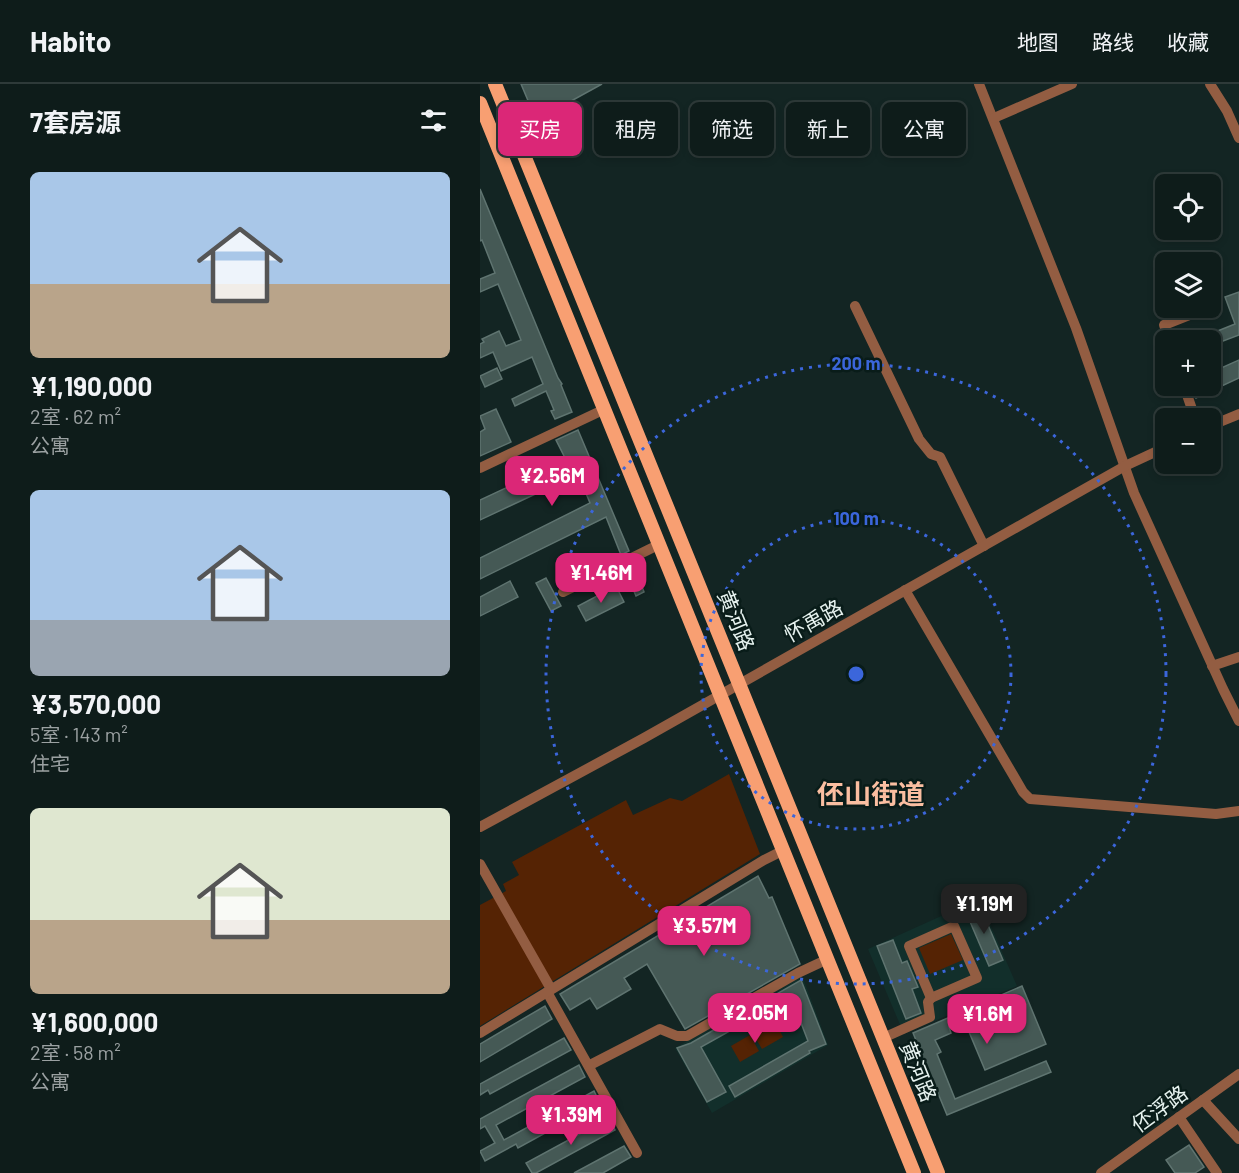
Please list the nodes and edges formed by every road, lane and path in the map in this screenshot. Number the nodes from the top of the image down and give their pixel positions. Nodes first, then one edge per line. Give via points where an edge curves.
1 (495, 84) edge
2 (979, 84) edge
3 (1072, 84) edge
4 (1210, 84) edge
5 (480, 104) edge
6 (994, 118) junction
7 (1239, 138) edge
8 (855, 306) dead end
9 (1181, 318) edge
10 (1166, 330) edge
11 (605, 409) junction
12 (1239, 414) edge
13 (1221, 421) edge
14 (1155, 452) edge
15 (1125, 466) junction
16 (480, 468) edge
17 (660, 544) junction
18 (984, 546) junction
19 (905, 590) junction
20 (563, 592) dead end
21 (1239, 657) edge
22 (1212, 666) junction
23 (740, 683) junction
24 (721, 694) junction
25 (1239, 721) edge
26 (1239, 811) edge
27 (480, 827) edge
28 (784, 850) junction
29 (480, 864) edge
30 (828, 959) junction
31 (549, 991) junction
32 (931, 998) junction
33 (480, 1033) edge
34 (883, 1038) junction
35 (590, 1065) junction
36 (1239, 1074) edge
37 (1203, 1100) junction
38 (1179, 1117) junction
39 (1239, 1139) edge
40 (638, 1153) dead end
41 (914, 1173) edge
42 (938, 1173) edge
43 (1101, 1173) edge
44 (1217, 1173) edge

1 - 23 main road, 黄河路
2 - 6 street
3 - 6 street
4 - 7 street
5 - 11 main road, 黄河路
6 - 15 street
8 - 18 street via 919,439 931,454 940,457
9 - 10 street via 1164,325
11 - 16 street
11 - 17 main road, 黄河路
12 - 13 street
14 - 15 street, 怀禹路
15 - 18 street, 怀禹路
15 - 22 street
17 - 20 street
17 - 24 main road, 黄河路
18 - 19 street, 怀禹路
19 - 23 street, 怀禹路
19 - 26 street via 1030,799 1216,814
21 - 22 street
22 - 25 street
23 - 24 street, 怀禹路
23 - 34 main road, 黄河路
24 - 27 street, 怀禹路
24 - 28 main road, 黄河路
28 - 30 main road, 黄河路
28 - 31 street
29 - 31 street
30 - 35 street via 687,1036 660,1029
30 - 41 main road, 黄河路
31 - 33 street
31 - 35 street
32 - 32 street via 909,946 954,926 977,978
32 - 34 street via 930,1017
34 - 42 main road, 黄河路
35 - 40 street
36 - 37 street, 伾浮路
37 - 38 street, 伾浮路
37 - 39 street
38 - 43 street, 伾浮路
38 - 44 street

